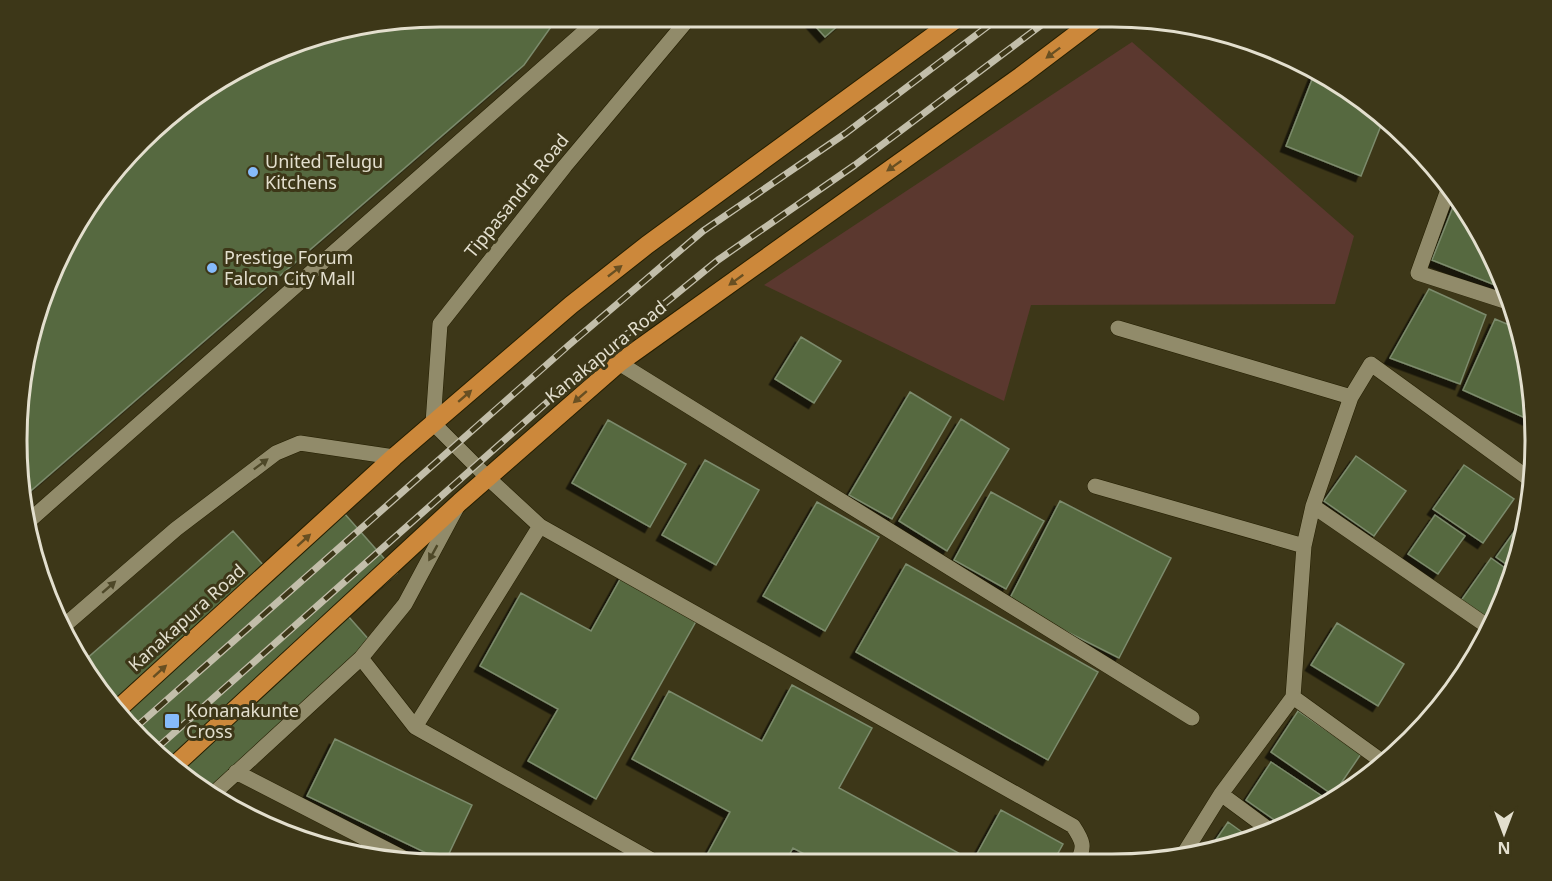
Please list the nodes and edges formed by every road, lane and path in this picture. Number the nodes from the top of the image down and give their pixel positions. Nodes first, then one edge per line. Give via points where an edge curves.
1 (590, 27) edge
2 (679, 27) edge
3 (945, 27) edge
4 (1087, 27) edge
5 (1445, 197) edge
6 (1500, 299) edge
7 (1118, 328) dead end
8 (619, 363) junction
9 (1351, 397) junction
10 (433, 423) junction
11 (394, 458) junction
12 (1523, 475) edge
13 (488, 478) junction
14 (1095, 486) dead end
15 (460, 502) junction
16 (1313, 506) junction
17 (34, 516) edge
18 (540, 526) junction
19 (1304, 546) junction
20 (69, 621) edge
21 (1482, 623) edge
22 (361, 658) junction
23 (1293, 697) junction
24 (123, 705) edge
25 (1192, 717) dead end
26 (415, 728) junction
27 (1377, 757) edge
28 (180, 761) edge
29 (236, 772) junction
30 (218, 789) edge
31 (1221, 794) junction
32 (1263, 825) edge
33 (1188, 847) edge
34 (388, 850) edge
35 (641, 854) edge
36 (1081, 854) edge

1 - 17 street
2 - 10 street, Tippasandra Road via 440,324
10 -> 3 highway, Kanakapura Road via 639,252
4 -> 8 highway, Kanakapura Road
5 - 6 street via 1418,273
7 - 9 street
8 -> 13 highway, Kanakapura Road
8 - 25 street
9 - 12 street via 1371,364
9 - 16 street
10 - 11 highway, Kanakapura Road
10 - 13 street
20 -> 11 street via 176,529 276,453 300,443
24 -> 11 highway, Kanakapura Road
13 - 15 highway, Kanakapura Road
13 - 18 street
14 - 19 street
15 -> 22 street via 405,604
15 - 28 highway, Kanakapura Road
16 - 19 street
16 - 21 street
18 - 26 street
18 - 36 street via 1073,826 1083,840
19 - 23 street
22 - 26 street
22 - 29 street
23 - 27 street
23 - 31 street
26 - 35 street
29 - 30 street
29 - 34 street
31 - 32 street
31 - 33 street

